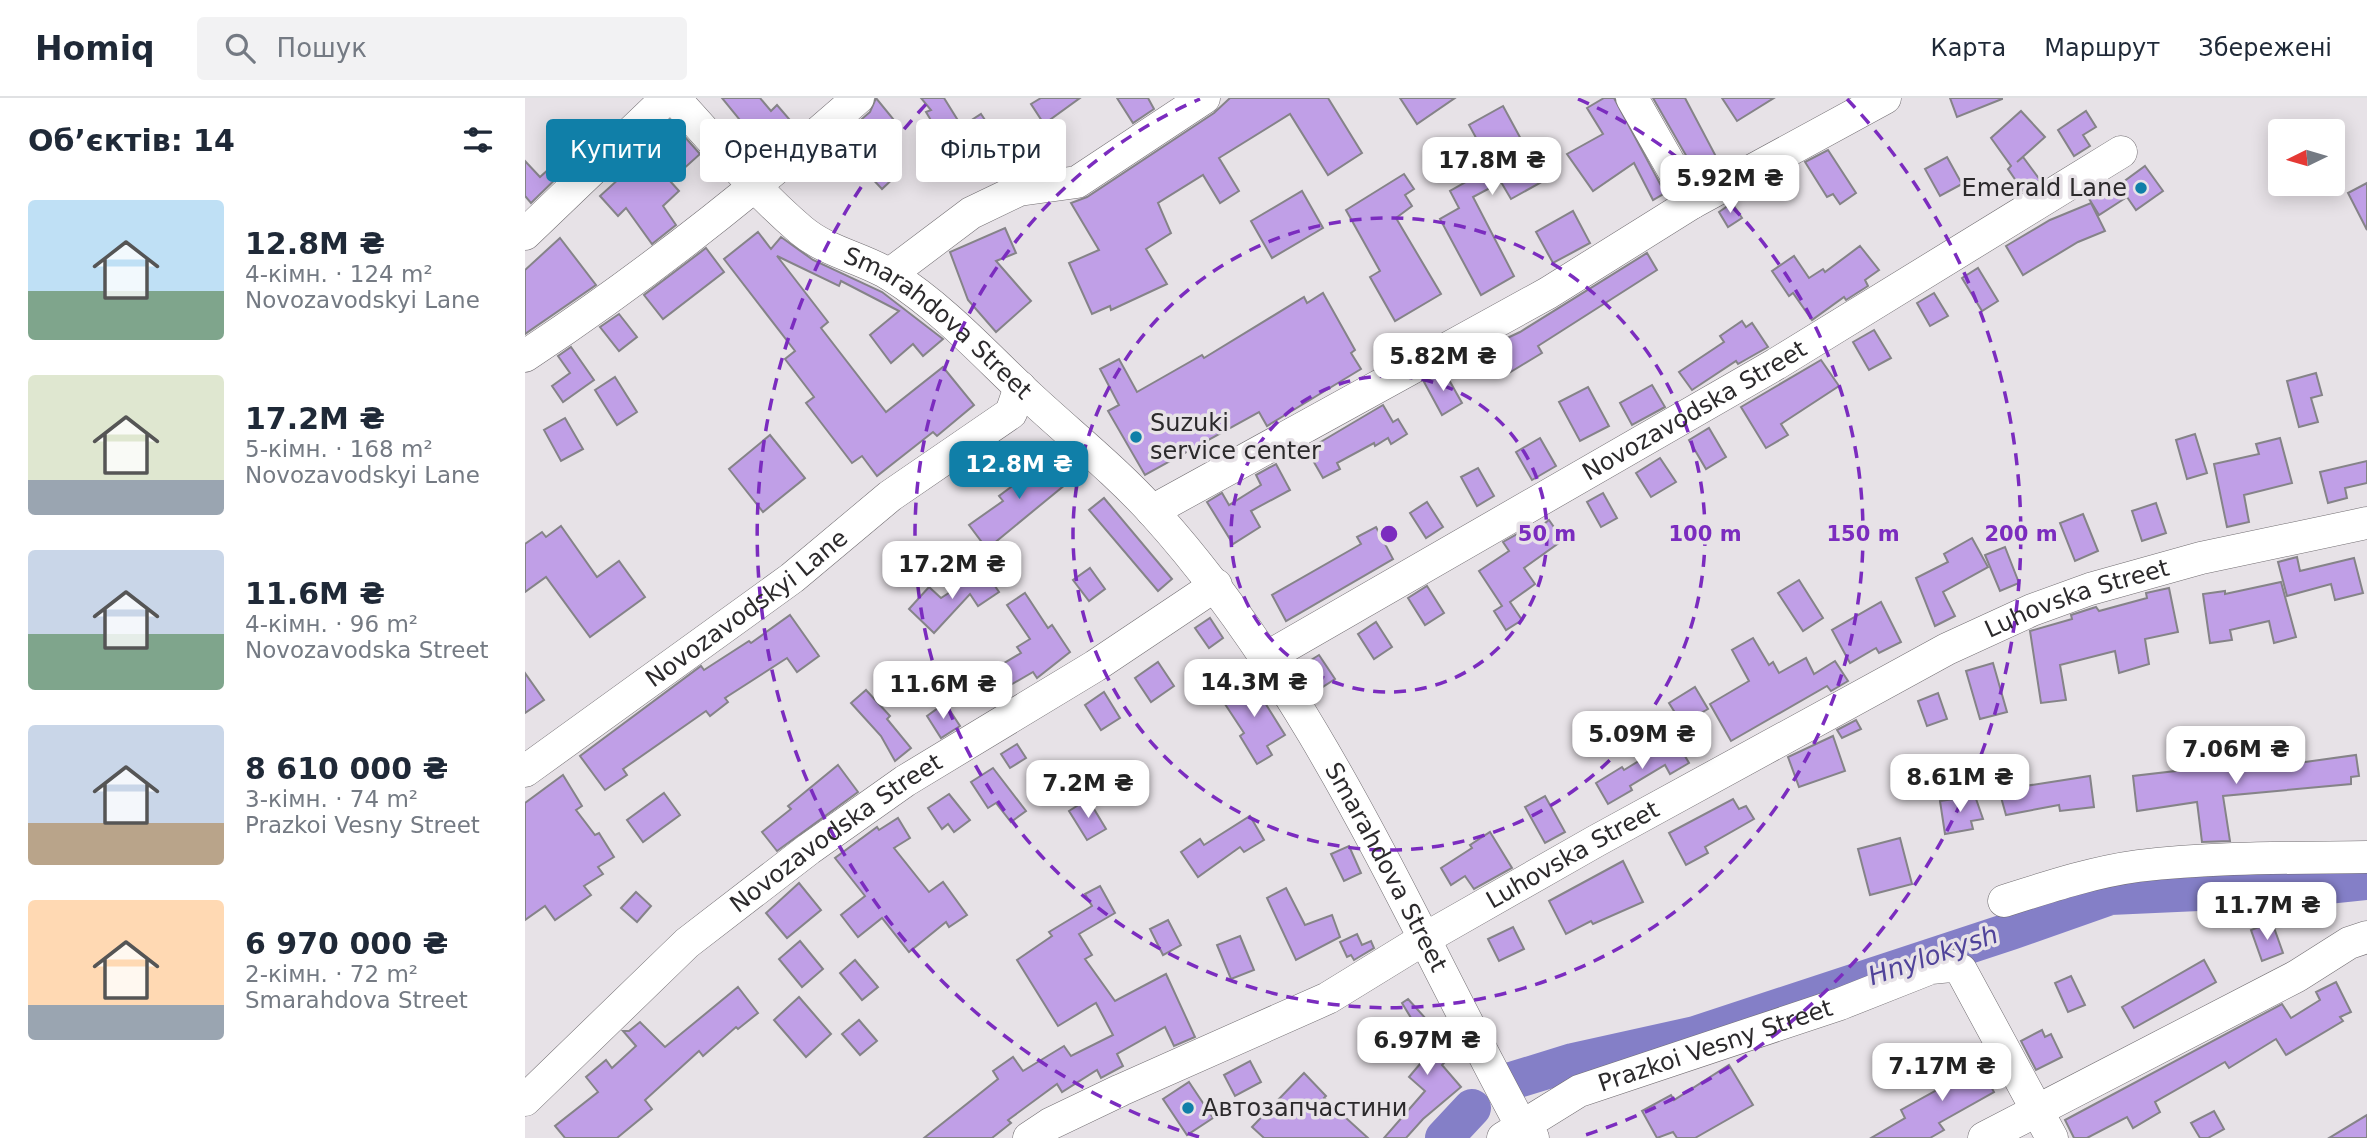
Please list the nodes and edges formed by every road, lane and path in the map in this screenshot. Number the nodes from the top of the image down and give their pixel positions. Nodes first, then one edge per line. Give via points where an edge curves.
1 (667, 98) edge
2 (674, 98) edge
3 (858, 98) edge
4 (1204, 98) edge
5 (1632, 98) edge
6 (1885, 98) edge
7 (2121, 152) dead end
8 (758, 187) junction
9 (1692, 204) junction
10 (525, 234) edge
11 (890, 274) junction
12 (525, 356) edge
13 (1020, 387) junction
14 (1152, 511) junction
15 (2367, 523) edge
16 (1216, 585) junction
17 (1264, 659) junction
18 (525, 771) edge
19 (2367, 857) edge
20 (2004, 901) dead end
21 (2367, 937) edge
22 (1424, 939) junction
23 (525, 1100) edge
24 (2037, 1109) junction
25 (1519, 1134) edge
26 (1029, 1138) edge
27 (1984, 1138) edge
28 (2052, 1138) edge

1 - 10 street
2 - 8 street, Smarahdova Street
3 - 8 street
4 - 11 street via 1077,183 1019,190 971,213
5 - 9 street
6 - 9 street
7 - 17 street, Novozavodska Street via 1776,364
8 - 11 street, Smarahdova Street via 803,232
8 - 12 street via 592,312
9 - 14 street via 1548,293
11 - 13 street, Smarahdova Street via 941,313
13 - 14 street, Smarahdova Street
13 - 18 street, Novozavodskyi Lane via 1011,413 890,496 793,578
14 - 16 street, Smarahdova Street
15 - 22 street, Luhovska Street via 2201,558 2032,610 1947,649
16 - 17 street, Smarahdova Street
16 - 23 street, Novozavodska Street via 1095,666 905,780 809,849 687,943
17 - 22 street, Smarahdova Street via 1342,780
19 - 20 street via 2138,866
21 - 24 street
22 - 25 street, Smarahdova Street
22 - 26 street, Luhovska Street via 1328,999 1121,1090
24 - 25 street, Prazkoi Vesny Street via 1961,970 1941,965 1840,1004 1579,1091
24 - 27 street
24 - 28 street, Prazkoi Vesny Street

